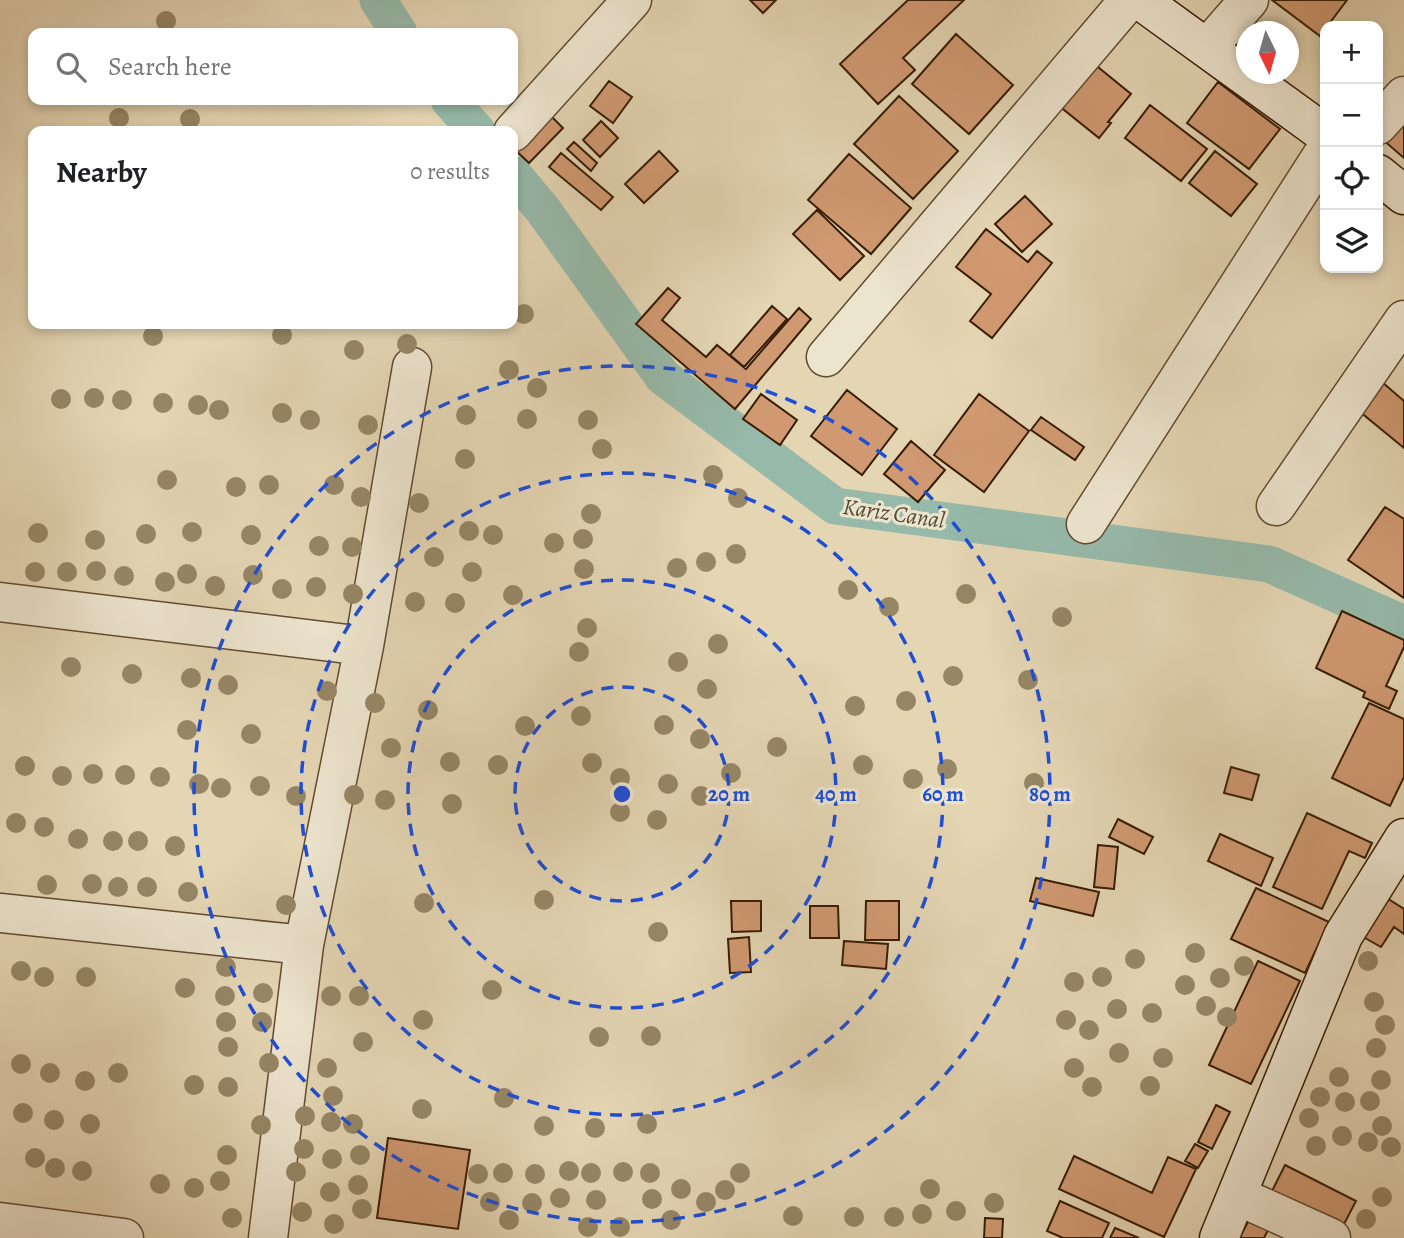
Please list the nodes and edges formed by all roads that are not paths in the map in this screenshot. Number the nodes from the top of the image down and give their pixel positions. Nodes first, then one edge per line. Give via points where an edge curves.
1 (632, 0) edge
2 (1129, 0) edge
3 (1140, 0) edge
4 (1249, 0) edge
5 (1208, 47) junction
6 (1404, 96) edge
7 (1383, 119) edge
8 (518, 126) edge
9 (1320, 130) edge
10 (1320, 159) edge
11 (1383, 178) edge
12 (1404, 195) edge
13 (1404, 320) edge
14 (826, 357) dead end
15 (412, 367) dead end
16 (1276, 506) dead end
17 (1086, 524) dead end
18 (0, 602) edge
19 (364, 646) junction
20 (1404, 838) edge
21 (0, 913) edge
22 (304, 945) junction
23 (1238, 1196) junction
24 (0, 1222) edge
25 (124, 1238) edge
26 (268, 1238) edge
27 (1219, 1238) edge
28 (1331, 1238) edge

1 - 8 street
2 - 14 street
3 - 5 street
4 - 5 street
5 - 9 street
6 - 7 street
10 - 17 street
11 - 12 street
13 - 16 street
15 - 19 street
18 - 19 street
19 - 22 street
20 - 23 street via 1343,936
21 - 22 street
22 - 26 street
23 - 27 street
23 - 28 street
24 - 25 street

